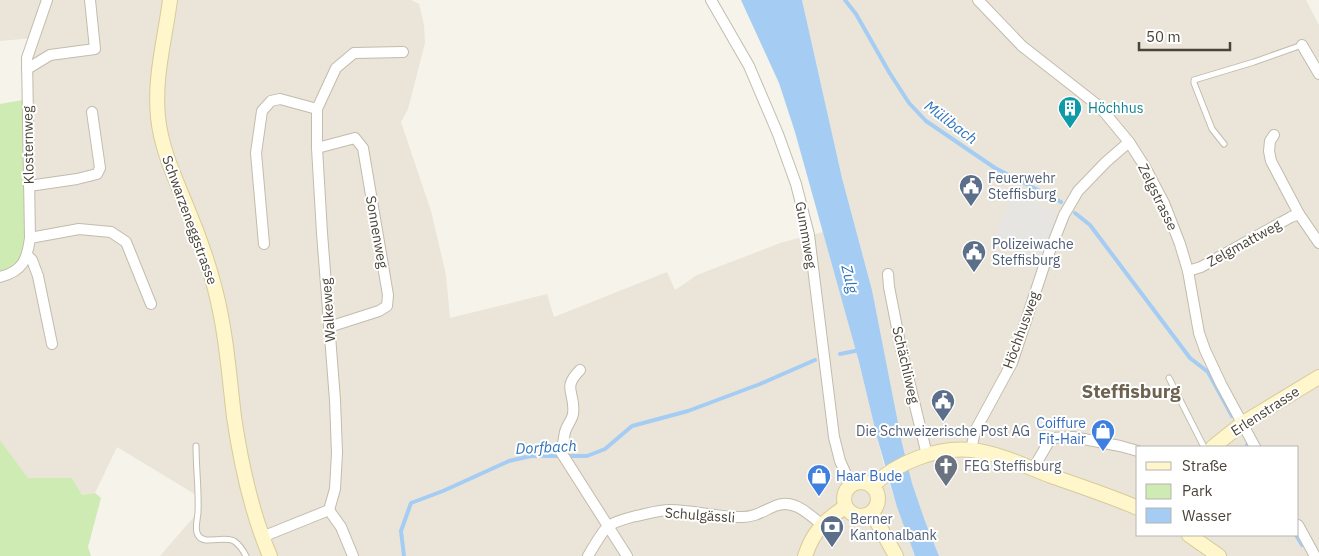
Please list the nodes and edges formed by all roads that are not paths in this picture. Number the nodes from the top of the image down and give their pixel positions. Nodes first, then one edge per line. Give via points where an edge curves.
1 (47, 0) edge
2 (90, 0) edge
3 (170, 0) edge
4 (711, 0) edge
5 (978, 0) edge
6 (1302, 45) joint
7 (403, 52) dead end
8 (28, 69) junction
9 (1319, 74) edge
10 (317, 108) junction
11 (92, 112) dead end
12 (1274, 135) dead end
13 (1129, 142) junction
14 (1224, 144) dead end
15 (317, 148) junction
16 (29, 186) junction
17 (1299, 214) junction
18 (30, 238) junction
19 (1319, 243) edge
20 (264, 244) dead end
21 (28, 256) junction
22 (1188, 271) junction
23 (888, 274) dead end
24 (0, 278) edge
25 (152, 304) dead end
26 (329, 327) junction
27 (52, 344) dead end
28 (580, 370) dead end
29 (1319, 377) edge
30 (1169, 378) dead end
31 (1243, 423) junction
32 (196, 446) dead end
33 (1203, 446) edge
34 (1214, 446) edge
35 (1254, 446) edge
36 (971, 450) junction
37 (1136, 450) edge
38 (923, 457) junction
39 (1034, 469) junction
40 (851, 485) junction
41 (872, 486) junction
42 (845, 507) junction
43 (1136, 507) edge
44 (328, 510) junction
45 (872, 512) junction
46 (822, 524) junction
47 (608, 527) junction
48 (1299, 527) edge
49 (1190, 536) edge
50 (262, 538) junction
51 (246, 556) edge
52 (270, 556) edge
53 (353, 556) edge
54 (588, 556) edge
55 (627, 556) edge
56 (805, 556) edge
57 (896, 556) edge
58 (1219, 556) edge
59 (1315, 556) edge

1 - 8 street, Klosternweg via 27,58
2 - 8 street via 95,49 50,54
3 - 50 main road, Schwarzeneggstrasse via 158,76 158,118 165,152 204,251 216,291 242,460
4 - 40 street, Gummweg via 749,66 796,184 809,235 834,437
5 - 13 street, Zelgstrasse via 1022,46 1100,107
6 - 9 street
6 - 14 lane via 1194,80 1212,129
7 - 10 street, Walkeweg via 354,53 336,68
8 - 16 street, Klosternweg
10 - 15 street, Walkeweg
10 - 20 street via 280,100 271,101 262,111 256,153
11 - 16 street via 100,168 97,174
12 - 17 street via 1270,141 1271,162
13 - 22 street, Zelgstrasse via 1156,185
13 - 36 street, Höchhusweg via 1078,191 1064,215 1012,363 975,430
15 - 26 street, Walkeweg
15 - 26 street, Sonnenweg via 355,138 363,148 388,295 387,306 380,311
16 - 18 street, Klosternweg
17 - 19 street
17 - 22 street, Zelgmattweg
18 - 21 street, Klosternweg
18 - 25 street via 80,229 111,232 126,242
21 - 24 street via 16,270
21 - 27 street via 38,276
22 - 31 street, Zelgstrasse via 1204,350
23 - 38 street, Schächliweg
26 - 44 street, Walkeweg via 336,453 335,489
28 - 47 street via 569,384 573,417 559,449
29 - 31 main road, Erlenstrasse
30 - 33 lane
31 - 34 main road, Erlenstrasse
31 - 35 street, Zelgstrasse
32 - 51 lane via 198,535 208,540 233,540
36 - 38 main road
36 - 39 main road
37 - 39 street via 1073,436 1051,438
38 - 41 main road via 901,465
39 - 43 main road
40 - 41 main road via 859,482
40 - 42 main road via 843,498
41 - 45 main road via 878,497
42 - 45 main road via 860,517
42 - 46 main road
44 - 50 street
44 - 53 street via 342,527
45 - 57 main road
46 - 47 street, Schulgässli via 805,510 783,504 741,518 668,510 627,518
46 - 56 main road
47 - 54 street
47 - 55 street
48 - 59 street
49 - 58 main road
50 - 52 main road, Schwarzeneggstrasse

